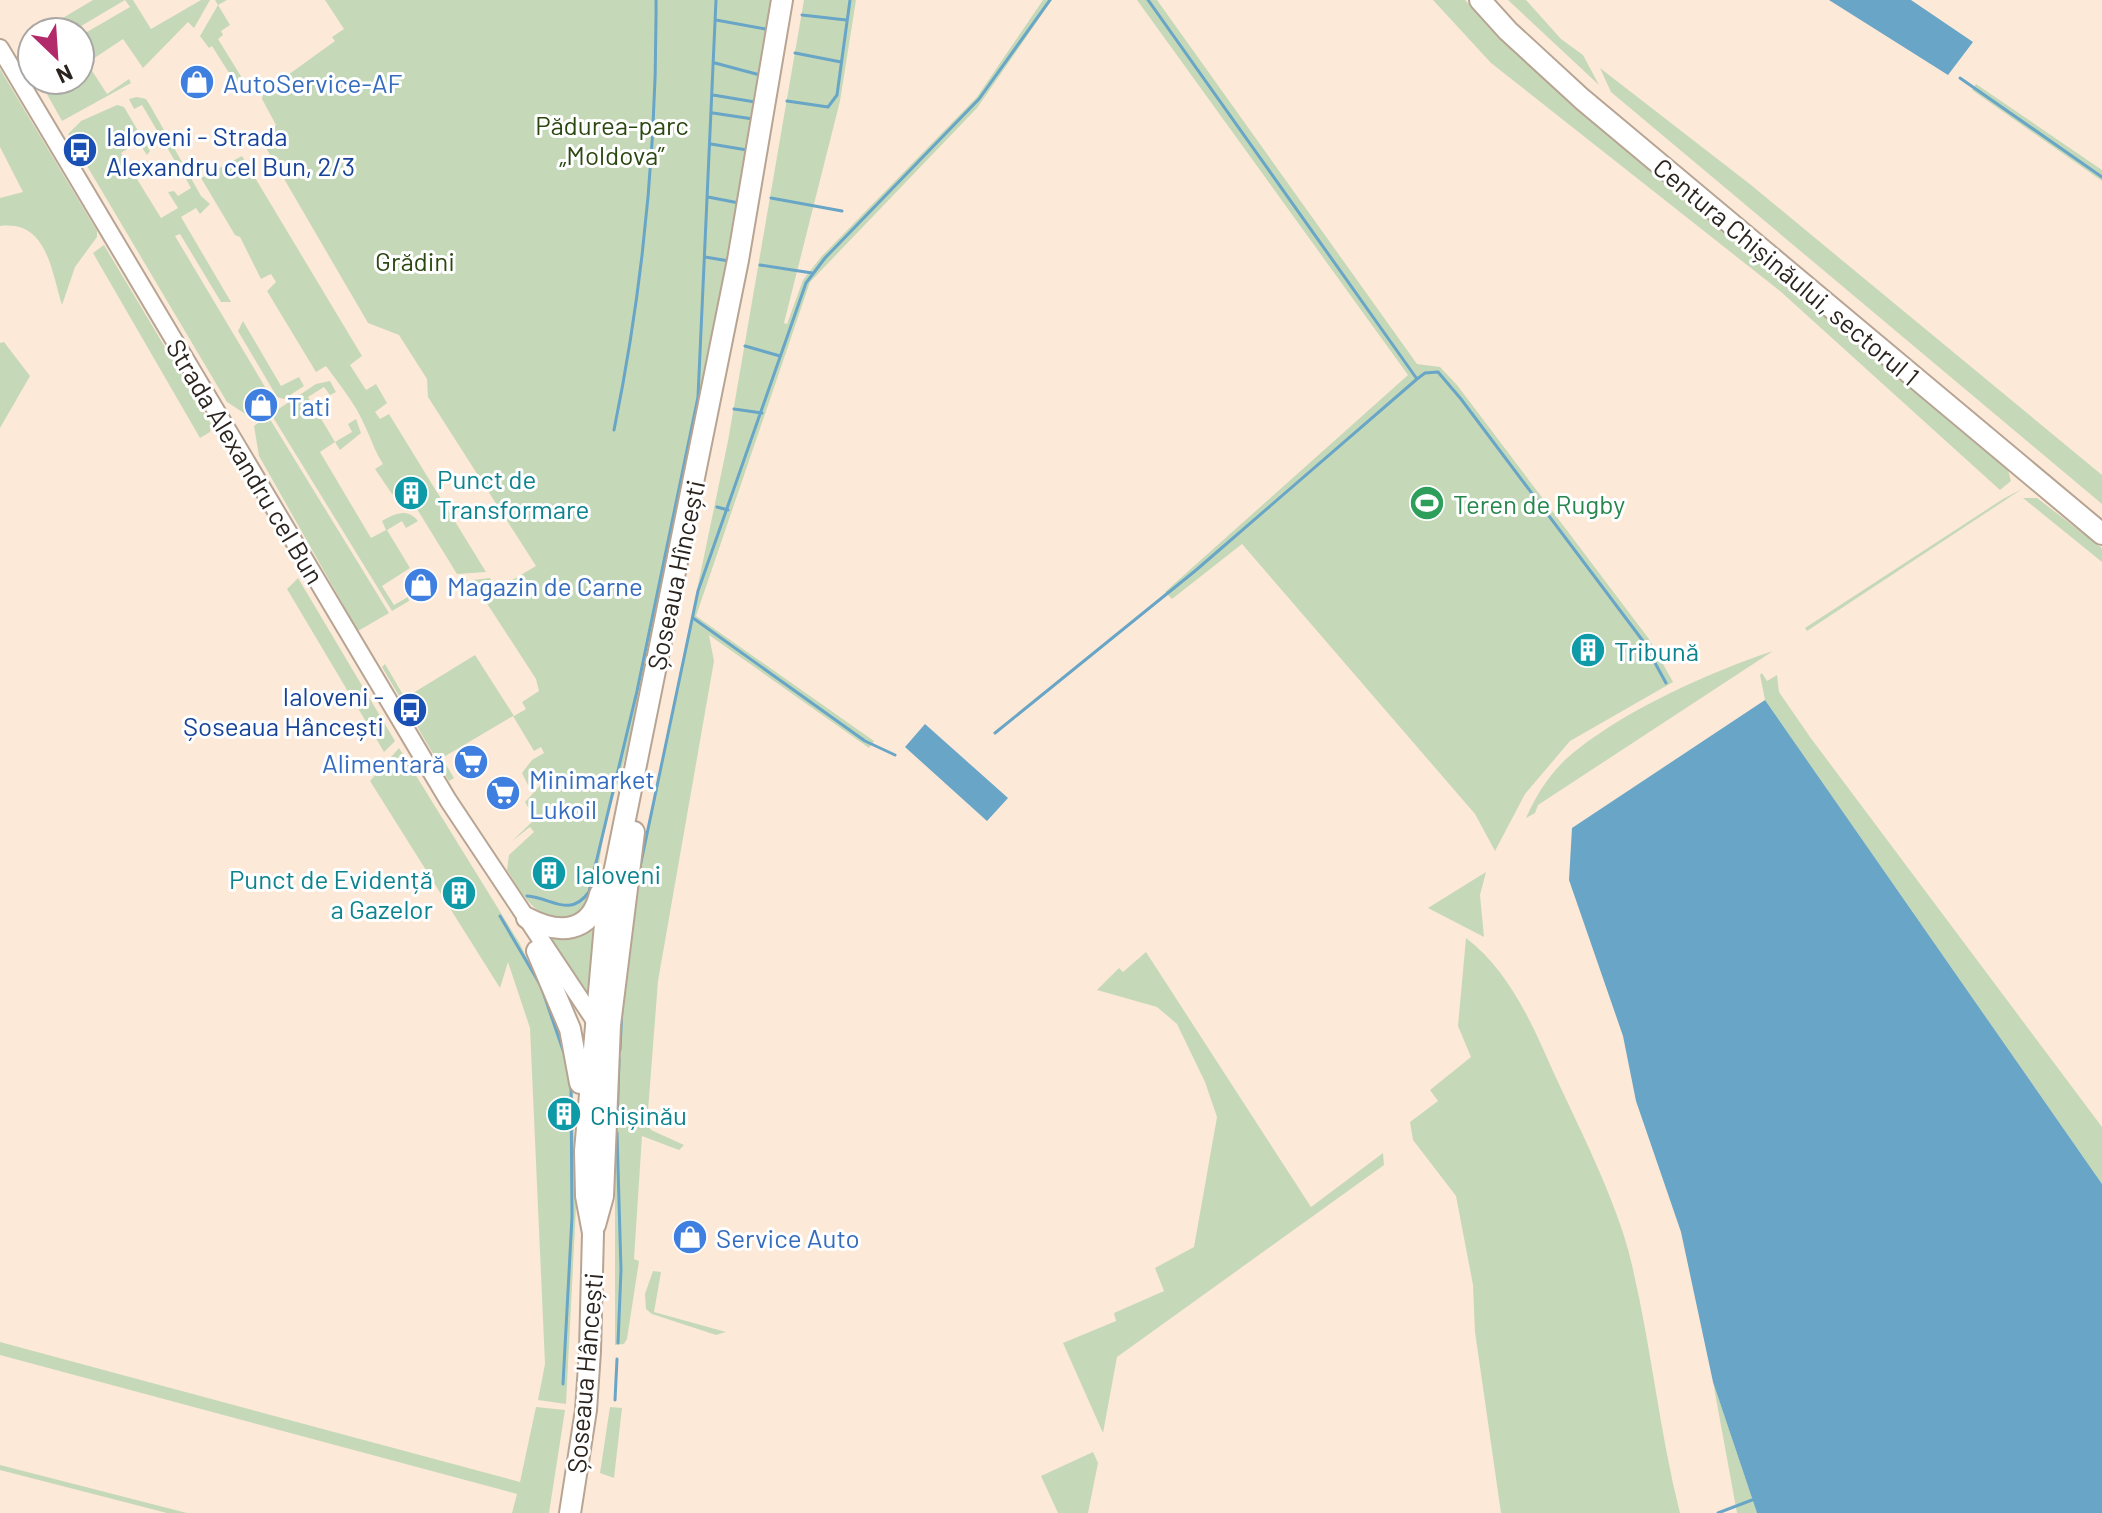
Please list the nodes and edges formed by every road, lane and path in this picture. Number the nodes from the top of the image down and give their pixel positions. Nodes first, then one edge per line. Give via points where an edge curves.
1 (782, 0) edge
2 (795, 0) edge
3 (1480, 0) edge
4 (1496, 0) edge
5 (0, 48) edge
6 (1871, 341) junction
7 (2102, 519) edge
8 (2102, 534) edge
9 (2102, 542) edge
10 (658, 653) junction
11 (634, 833) junction
12 (494, 872) junction
13 (527, 918) junction
14 (537, 951) junction
15 (612, 1002) junction
16 (597, 1020) junction
17 (598, 1146) junction
18 (570, 1513) edge

1 - 10 highway, Șoseaua Hîncești via 738,260
2 - 11 highway, Șoseaua Hîncești via 735,346
3 - 6 highway, Centura Chișinăului, sectorul 1 via 1582,99
4 - 7 highway, Centura Chișinăului, sectorul 1 via 1595,94
5 - 12 main road, Strada Alexandru cel Bun
6 - 8 highway, Centura Chișinăului, sectorul 1
6 - 9 highway via 1908,379
10 - 13 highway via 633,739 597,906 585,923 567,929
10 - 16 highway, Șoseaua Hîncești via 606,913
11 - 15 highway, Șoseaua Hîncești
11 - 16 highway via 604,1013
12 - 13 main road, Strada Alexandru cel Bun
12 - 14 main road, Strada Alexandru cel Bun
13 - 16 main road, Strada Alexandru cel Bun
14 - 16 main road, Strada Alexandru cel Bun via 580,1015
14 - 17 highway via 575,1044 580,1133
15 - 16 highway
15 - 17 highway, Șoseaua Hîncești
16 - 17 highway via 602,1040
17 - 18 highway, Șoseaua Hâncești via 586,1196 593,1233 587,1402

